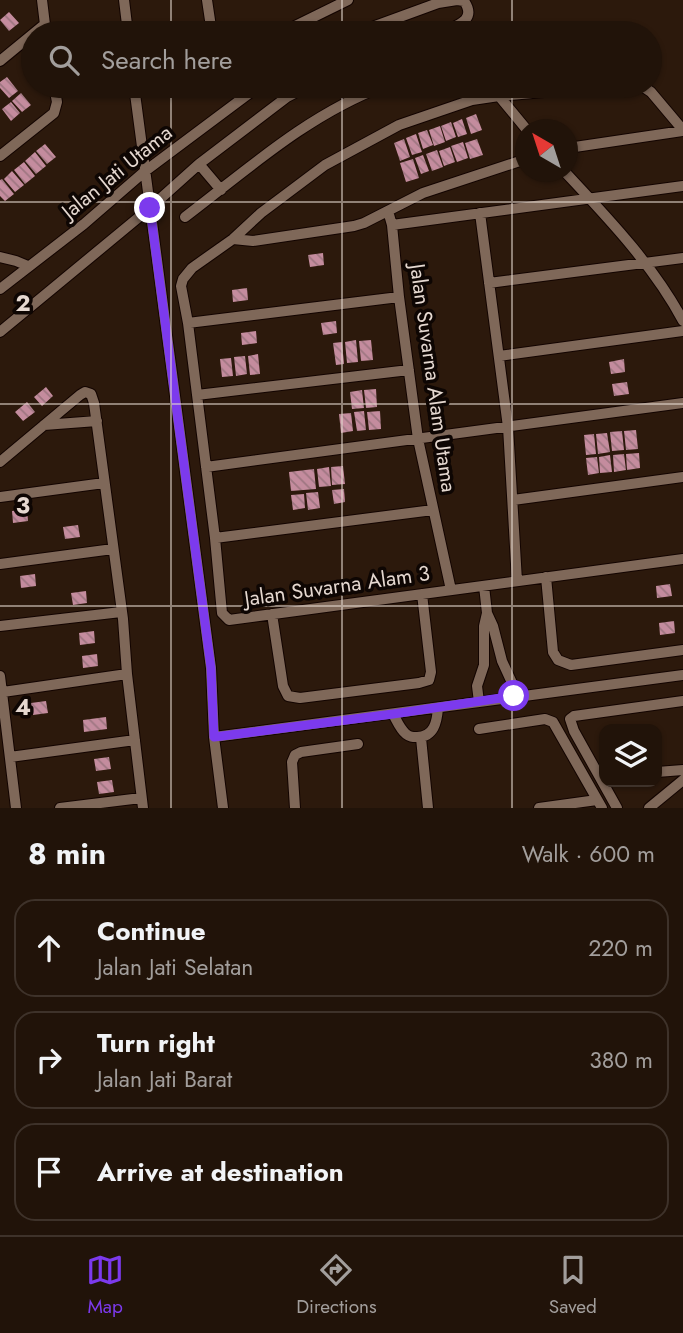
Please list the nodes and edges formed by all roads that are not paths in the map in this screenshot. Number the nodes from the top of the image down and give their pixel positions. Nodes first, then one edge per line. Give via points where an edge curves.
1 (42, 0) edge
2 (124, 0) edge
3 (207, 0) edge
4 (348, 0) edge
5 (457, 0) edge
6 (438, 2) edge
7 (45, 21) edge
8 (127, 21) edge
9 (210, 21) edge
10 (305, 21) edge
11 (388, 21) edge
12 (466, 21) edge
13 (21, 46) edge
14 (0, 61) edge
15 (56, 98) edge
16 (135, 98) edge
17 (243, 98) edge
18 (285, 98) edge
19 (355, 98) edge
20 (486, 98) edge
21 (501, 98) edge
22 (656, 98) edge
23 (518, 119) edge
24 (683, 130) edge
25 (578, 146) edge
26 (0, 156) edge
27 (515, 163) edge
28 (199, 164) junction
29 (144, 172) junction
30 (575, 182) edge
31 (683, 186) edge
32 (221, 190) junction
33 (589, 197) junction
34 (150, 208) junction
35 (388, 211) junction
36 (480, 213) junction
37 (186, 217) dead end
38 (392, 225) junction
39 (233, 239) junction
40 (0, 257) edge
41 (683, 258) edge
42 (645, 263) junction
43 (28, 266) junction
44 (489, 284) junction
45 (0, 289) edge
46 (399, 297) junction
47 (683, 321) edge
48 (188, 323) junction
49 (0, 331) edge
50 (683, 331) edge
51 (499, 356) junction
52 (409, 370) junction
53 (197, 395) junction
54 (683, 403) edge
55 (97, 421) junction
56 (44, 425) junction
57 (508, 427) junction
58 (418, 439) junction
59 (0, 462) edge
60 (206, 467) junction
61 (683, 477) edge
62 (104, 483) junction
63 (0, 497) edge
64 (513, 500) junction
65 (433, 510) junction
66 (215, 538) junction
67 (113, 549) junction
68 (683, 559) edge
69 (0, 564) edge
70 (546, 577) junction
71 (517, 581) junction
72 (484, 586) junction
73 (451, 590) junction
74 (422, 594) junction
75 (121, 612) junction
76 (487, 613) junction
77 (272, 614) junction
78 (0, 626) edge
79 (683, 650) edge
80 (127, 674) junction
81 (683, 675) edge
82 (0, 676) edge
83 (3, 692) junction
84 (514, 696) junction
85 (683, 701) edge
86 (480, 702) junction
87 (438, 708) junction
88 (393, 714) junction
89 (479, 729) dead end
90 (214, 737) junction
91 (421, 738) junction
92 (135, 740) junction
93 (358, 744) dead end
94 (10, 757) junction
95 (683, 770) edge
96 (599, 772) edge
97 (662, 772) edge
98 (683, 780) edge
99 (607, 787) edge
100 (142, 803) edge
101 (599, 804) edge
102 (16, 808) edge
103 (60, 808) edge
104 (223, 808) edge
105 (295, 808) edge
106 (428, 808) edge
107 (539, 808) edge
108 (617, 808) edge
109 (649, 808) edge

1 - 7 street
2 - 8 street
3 - 9 street
4 - 10 street
5 - 6 street
5 - 12 street via 468,7
6 - 11 street
13 - 14 street
15 - 26 street via 54,113
16 - 29 street
17 - 29 street, Jalan Jati Utama
18 - 28 street
19 - 32 street via 296,132
20 - 39 street via 399,125 325,165
21 - 23 street
22 - 24 street
24 - 25 street
27 - 35 street via 423,193
28 - 32 street
28 - 34 street
29 - 34 street
29 - 43 street, Jalan Jati Utama
30 - 33 street
31 - 33 street
32 - 37 street
33 - 36 street
33 - 42 street
34 - 49 street
34 - 90 street via 211,668
35 - 38 street, Jalan Suvarna Alam Utama
35 - 39 street via 354,226 253,241
36 - 38 street
36 - 44 street
38 - 46 street, Jalan Suvarna Alam Utama
39 - 48 street via 183,279
40 - 43 street
41 - 42 street
42 - 44 street
42 - 47 street
43 - 45 street, Jalan Jati Utama
44 - 51 street
46 - 48 street
46 - 52 street, Jalan Suvarna Alam Utama
48 - 53 street
50 - 51 street
51 - 57 street
52 - 53 street
52 - 58 street, Jalan Suvarna Alam Utama
53 - 60 street
54 - 57 street
55 - 56 street
55 - 56 street via 91,394 85,392
55 - 62 street
56 - 59 street
57 - 58 street
57 - 64 street
58 - 60 street
58 - 65 street, Jalan Suvarna Alam Utama
60 - 66 street
61 - 64 street
62 - 63 street
62 - 67 street
64 - 71 street
65 - 66 street
65 - 73 street, Jalan Suvarna Alam Utama
66 - 77 street, Jalan Suvarna Alam 3 via 222,613 229,620
67 - 69 street
67 - 75 street
68 - 70 street, Jalan Suvarna Alam 3
70 - 71 street, Jalan Suvarna Alam 3
70 - 79 street via 553,652 558,660 570,665
71 - 72 street, Jalan Suvarna Alam 3
72 - 73 street, Jalan Suvarna Alam 3
72 - 76 street
73 - 74 street, Jalan Suvarna Alam 3
74 - 77 street, Jalan Suvarna Alam 3
74 - 77 street via 431,672 429,680 419,683 288,696
75 - 78 street
75 - 80 street
76 - 84 street
76 - 86 street via 484,665 477,687
80 - 83 street
80 - 92 street
81 - 84 street
82 - 83 street
83 - 94 street
84 - 86 street
85 - 96 street via 570,719
86 - 87 street
87 - 88 street
87 - 91 street via 434,728
88 - 90 street
88 - 91 street via 406,734
89 - 101 street via 545,719 553,722
90 - 104 street
91 - 106 street
92 - 94 street
92 - 100 street
93 - 105 street via 295,755
94 - 102 street
95 - 97 street
98 - 109 street
99 - 108 street
100 - 103 street
101 - 107 street

